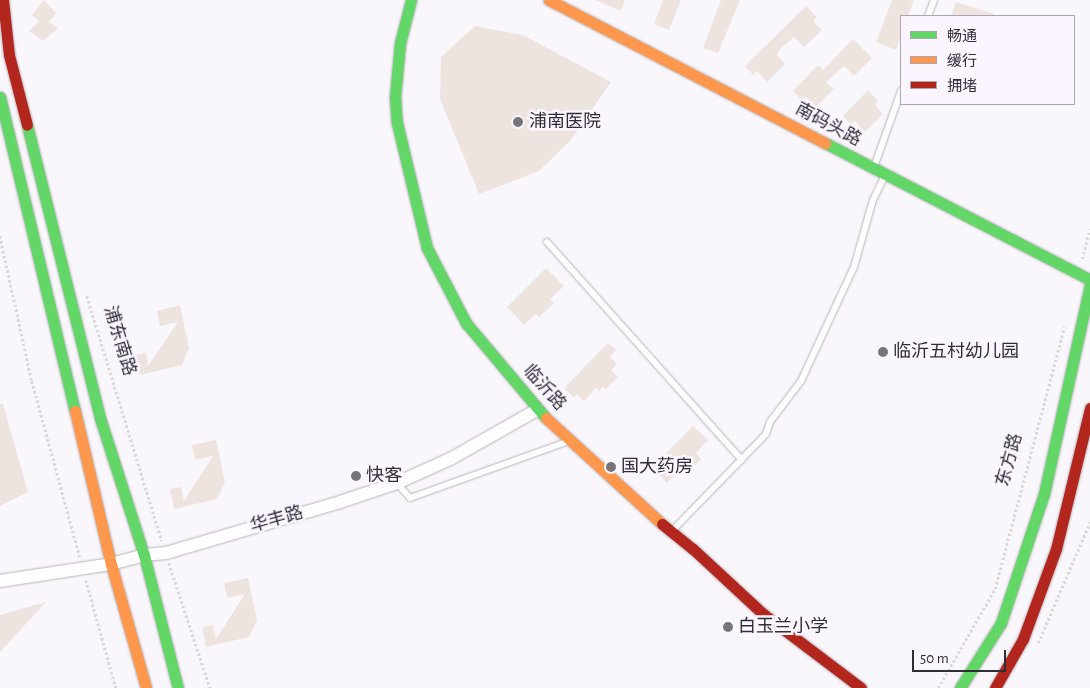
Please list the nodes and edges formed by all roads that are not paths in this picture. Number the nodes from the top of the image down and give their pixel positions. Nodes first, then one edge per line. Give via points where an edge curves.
1 (3, 0) edge
2 (411, 0) edge
3 (549, 0) edge
4 (934, 0) edge
5 (928, 15) edge
6 (900, 94) edge
7 (0, 98) edge
8 (873, 169) junction
9 (886, 175) junction
10 (547, 242) dead end
11 (1090, 282) edge
12 (1090, 408) edge
13 (537, 410) junction
14 (571, 440) junction
15 (742, 460) junction
16 (397, 483) junction
17 (671, 531) junction
18 (144, 556) junction
19 (111, 564) junction
20 (0, 581) edge
21 (146, 688) edge
22 (178, 688) edge
23 (861, 688) edge
24 (960, 688) edge
25 (995, 688) edge

1 - 18 main road, 浦东南路 via 9,55 100,418
2 - 13 main road, 临沂路 via 400,43 395,106 427,248 466,323
3 - 8 main road, 南码头路
4 - 5 lane
6 - 8 lane
7 - 19 main road
8 - 9 main road, 南码头路
9 - 11 main road, 南码头路 via 1079,273
9 - 15 lane via 873,200 854,267 801,382 770,422 766,434
10 - 15 lane
11 - 24 main road via 1044,494 1001,623
12 - 25 main road via 1056,549 1023,639
13 - 14 main road, 临沂路
13 - 16 street, 华丰路 via 452,458
14 - 16 lane via 410,498
14 - 17 main road, 临沂路
15 - 17 lane
16 - 18 street, 华丰路 via 166,553
17 - 23 main road, 临沂路 via 762,613
18 - 19 street, 华丰路
18 - 22 main road, 浦东南路
19 - 20 street, 华丰路
19 - 21 main road

